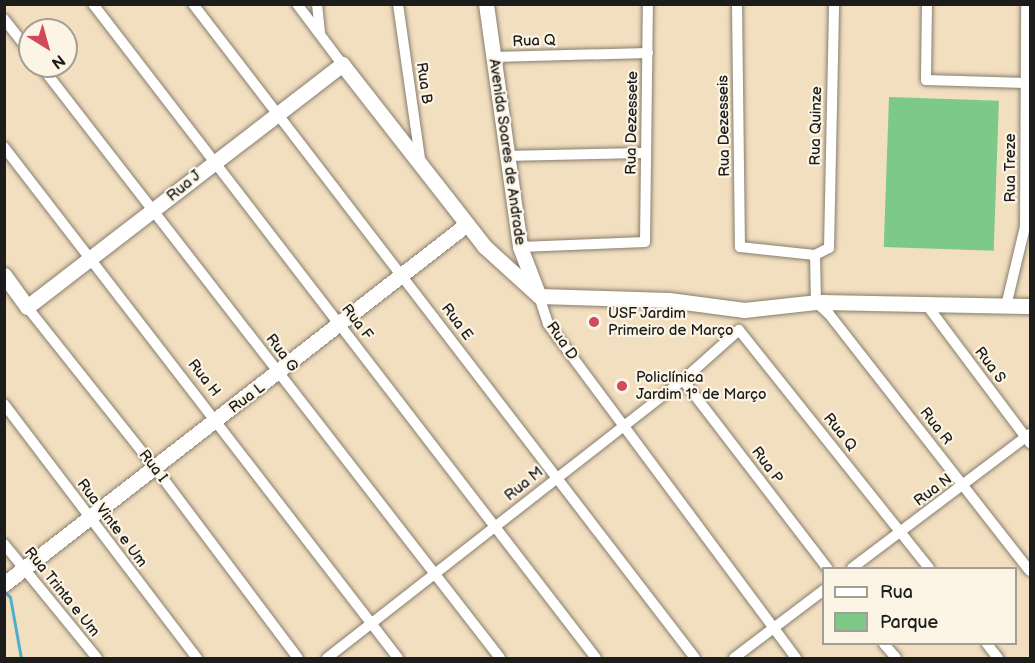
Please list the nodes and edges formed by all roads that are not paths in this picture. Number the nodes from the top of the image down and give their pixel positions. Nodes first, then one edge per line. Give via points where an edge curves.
1 (93, 4) edge
2 (193, 4) edge
3 (297, 4) edge
4 (317, 4) edge
5 (398, 4) edge
6 (486, 4) edge
7 (648, 4) edge
8 (737, 4) edge
9 (834, 4) edge
10 (927, 4) edge
11 (1026, 4) edge
12 (4, 19) edge
13 (1028, 28) edge
14 (320, 34) junction
15 (18, 37) edge
16 (648, 53) junction
17 (493, 57) junction
18 (342, 64) junction
19 (50, 78) edge
20 (1026, 83) junction
21 (276, 112) junction
22 (1028, 118) edge
23 (4, 147) edge
24 (646, 153) junction
25 (510, 156) junction
26 (214, 161) junction
27 (421, 166) junction
28 (155, 210) junction
29 (467, 224) junction
30 (1028, 227) edge
31 (520, 247) junction
32 (815, 255) junction
33 (91, 257) junction
34 (4, 275) edge
35 (402, 275) junction
36 (539, 296) junction
37 (816, 302) junction
38 (926, 304) junction
39 (1006, 306) junction
40 (1030, 306) edge
41 (27, 307) junction
42 (744, 310) junction
43 (340, 324) junction
44 (739, 330) junction
45 (279, 374) junction
46 (683, 380) junction
47 (4, 404) edge
48 (218, 421) junction
49 (625, 425) junction
50 (1029, 438) edge
51 (156, 469) junction
52 (557, 477) junction
53 (963, 485) junction
54 (87, 517) junction
55 (496, 526) junction
56 (901, 532) junction
57 (4, 544) edge
58 (23, 567) junction
59 (826, 567) edge
60 (853, 567) edge
61 (928, 567) edge
62 (1030, 571) edge
63 (434, 574) junction
64 (6, 583) edge
65 (822, 592) edge
66 (371, 623) junction
67 (772, 629) junction
68 (885, 645) edge
69 (988, 645) edge
70 (97, 658) edge
71 (197, 658) edge
72 (298, 658) edge
73 (327, 658) edge
74 (398, 658) edge
75 (500, 658) edge
76 (596, 658) edge
77 (695, 658) edge
78 (734, 658) edge
79 (796, 658) edge
80 (896, 658) edge
81 (998, 658) edge

1 - 26 street, Rua F
2 - 21 street, Rua E
3 - 14 street, Rua D
4 - 14 street
5 - 27 street, Rua B
6 - 17 street, Avenida Soares de Andrade
7 - 16 street, Rua Dezessete
8 - 32 street, Rua Dezesseis via 741,247
9 - 32 street, Rua Quinze via 829,248
10 - 20 street via 926,80
11 - 13 street, Rua Treze
12 - 15 street
13 - 20 street, Rua Treze
14 - 18 street, Rua D
16 - 17 street, Rua Q
16 - 24 street, Rua Dezessete
17 - 25 street, Avenida Soares de Andrade
18 - 21 street, Rua J
18 - 27 street, Rua D
19 - 28 street, Rua G
20 - 22 street, Rua Treze
21 - 26 street, Rua J
21 - 35 street, Rua E
22 - 30 street, Rua Treze
23 - 33 street, Rua H
24 - 25 street
24 - 31 street, Rua Dezessete via 645,243
25 - 31 street, Avenida Soares de Andrade
26 - 28 street, Rua J
26 - 43 street, Rua F
27 - 29 street, Rua D
28 - 33 street, Rua J
28 - 45 street, Rua G
29 - 35 street, Rua L
29 - 36 street, Rua D
30 - 39 street, Rua Treze
31 - 36 street, Avenida Soares de Andrade
32 - 37 street
33 - 41 street, Rua J
33 - 48 street, Rua H
34 - 41 street, Rua I
35 - 43 street, Rua L
35 - 52 street, Rua E
36 - 42 street via 669,300
36 - 49 street, Rua D via 548,324
37 - 38 street
37 - 42 street
37 - 53 street, Rua R
38 - 39 street
38 - 50 street, Rua S
39 - 40 street
41 - 51 street, Rua I
42 - 44 street
43 - 45 street, Rua L
43 - 55 street, Rua F
44 - 46 street, Rua M
44 - 56 street, Rua Q
45 - 48 street, Rua L
45 - 63 street, Rua G
46 - 49 street, Rua M
46 - 59 street, Rua P
47 - 54 street, Rua Vinte e Um
48 - 51 street, Rua L
48 - 66 street, Rua H
49 - 52 street, Rua M
49 - 67 street, Rua D
50 - 53 street, Rua N
51 - 54 street, Rua L
51 - 72 street, Rua I
52 - 55 street, Rua M
52 - 77 street, Rua E
53 - 56 street, Rua N
53 - 62 street, Rua R
54 - 58 street, Rua L
54 - 71 street, Rua Vinte e Um
55 - 63 street, Rua M
55 - 76 street, Rua F
56 - 60 street, Rua N
56 - 61 street, Rua Q
57 - 58 street, Rua Trinta e Um
58 - 64 street, Rua L
58 - 70 street, Rua Trinta e Um
63 - 66 street, Rua M
63 - 75 street, Rua G
65 - 67 street
66 - 73 street, Rua M
66 - 74 street, Rua H
67 - 78 street
67 - 79 street, Rua D
68 - 80 street
69 - 81 street

